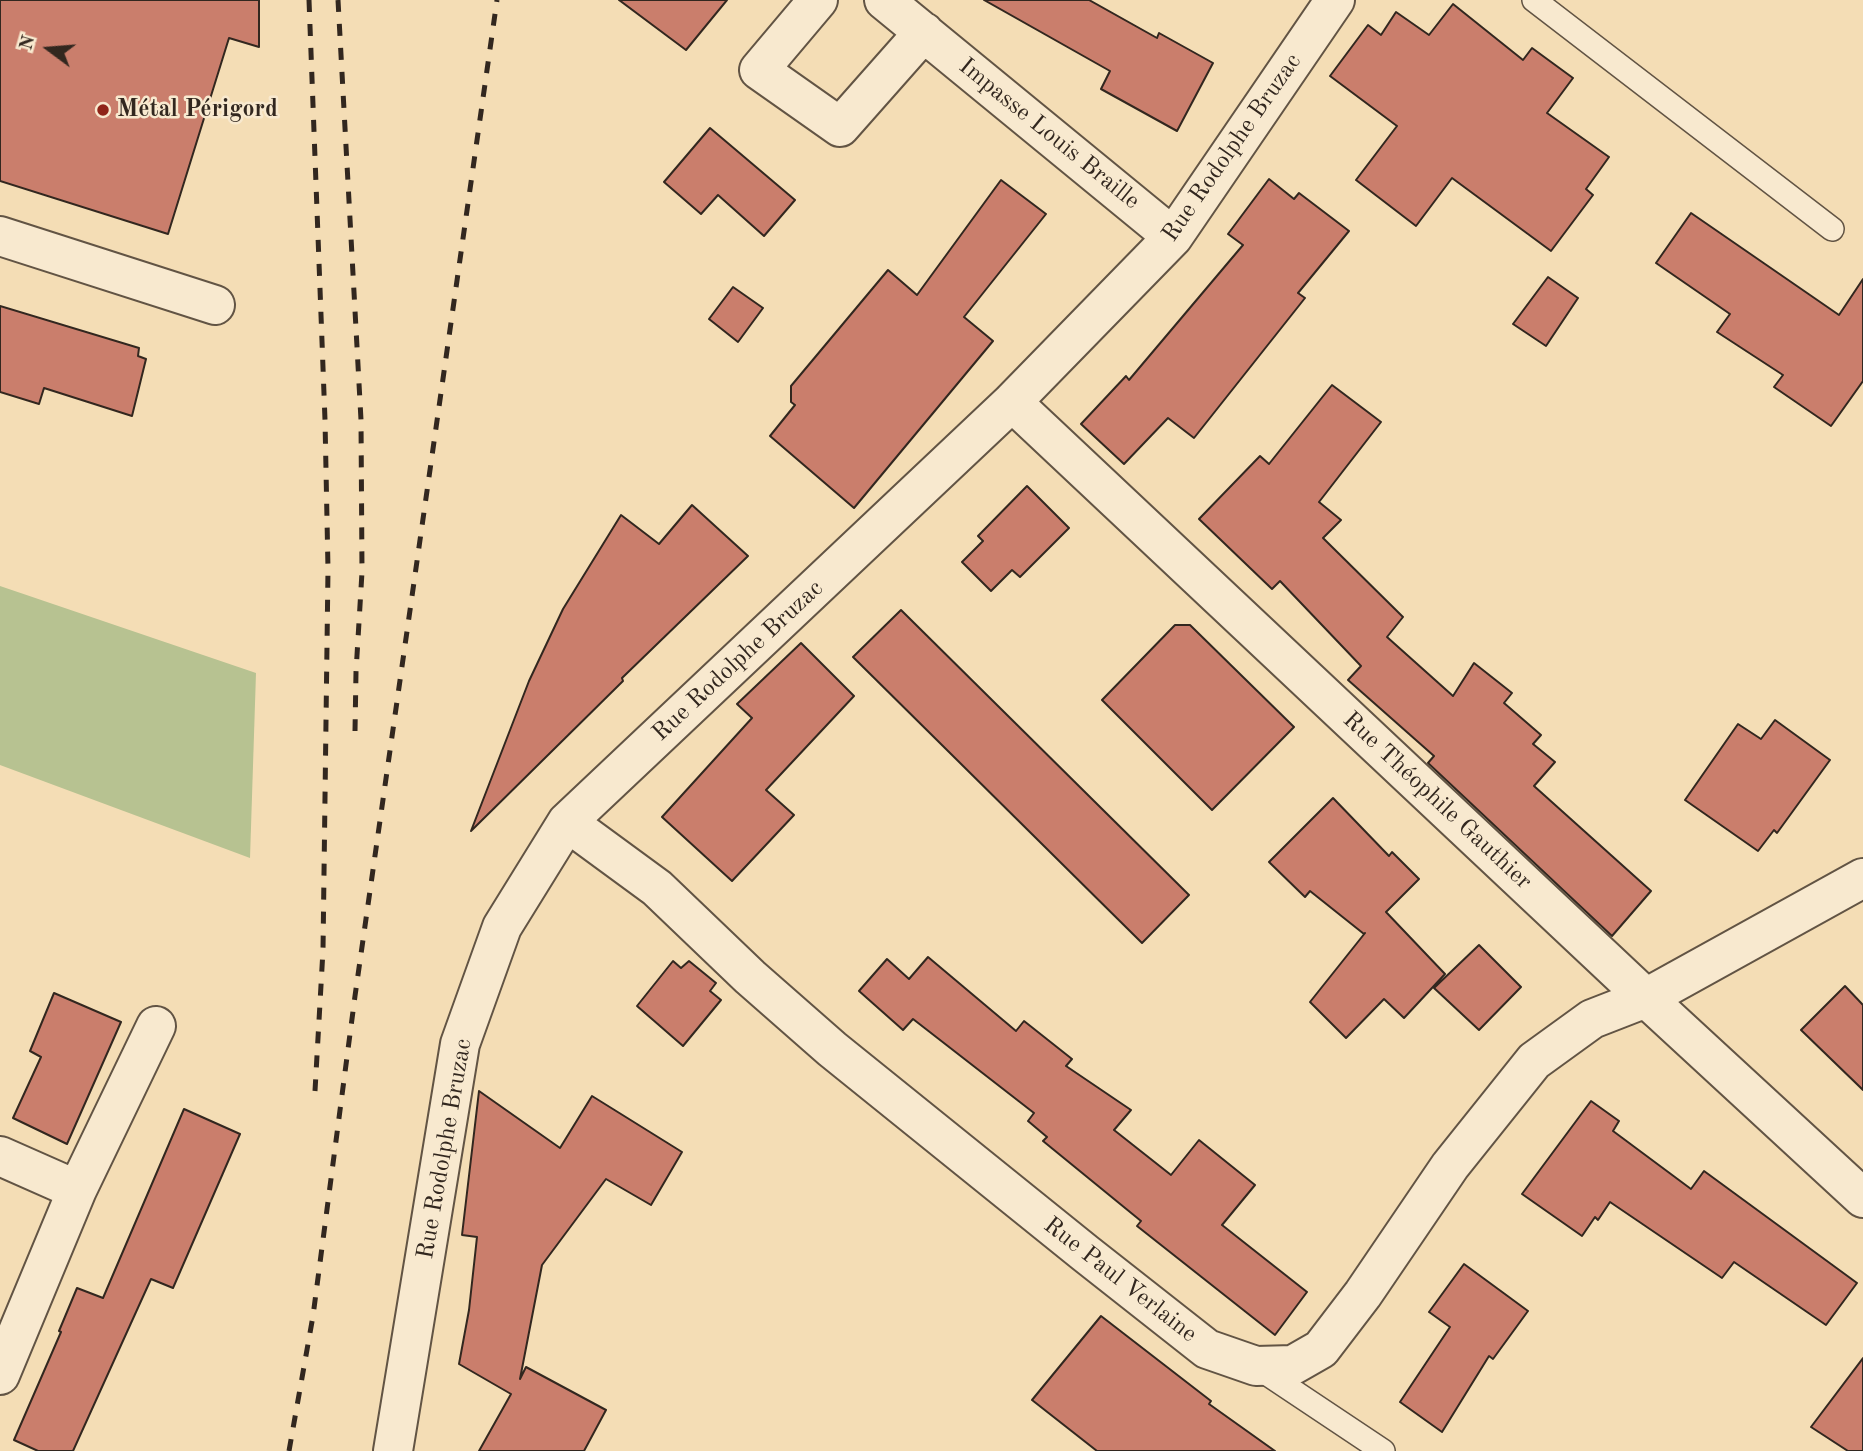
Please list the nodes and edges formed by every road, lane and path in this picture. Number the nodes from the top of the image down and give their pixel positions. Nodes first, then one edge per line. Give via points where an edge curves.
1 (818, 0) edge
2 (884, 0) edge
3 (1335, 0) edge
4 (1534, 0) edge
5 (924, 32) junction
6 (1832, 229) dead end
7 (0, 236) edge
8 (1173, 237) junction
9 (215, 305) dead end
10 (1012, 402) junction
11 (567, 822) junction
12 (1863, 878) edge
13 (1646, 998) junction
14 (156, 1026) dead end
15 (0, 1156) edge
16 (78, 1190) junction
17 (1863, 1198) edge
18 (1256, 1366) junction
19 (0, 1375) edge
20 (393, 1451) edge
21 (1382, 1451) edge

1 - 5 street via 759,70 839,127
2 - 5 street, Impasse Louis Braille
3 - 8 street, Rue Rodolphe Bruzac
4 - 6 lane
5 - 8 street, Impasse Louis Braille
7 - 9 street
8 - 10 street, Rue Rodolphe Bruzac
10 - 11 street, Rue Rodolphe Bruzac
10 - 13 street, Rue Théophile Gauthier
11 - 18 street, Rue Paul Verlaine via 657,888 832,1049 1084,1253 1208,1349
11 - 20 street, Rue Rodolphe Bruzac via 502,927 460,1044
12 - 13 street, Rue Paul Verlaine
13 - 17 street, Rue Théophile Gauthier
13 - 18 street, Rue Paul Verlaine via 1592,1019 1534,1061 1450,1166 1321,1349 1293,1364
14 - 16 street
15 - 16 street
16 - 19 street
18 - 21 lane

